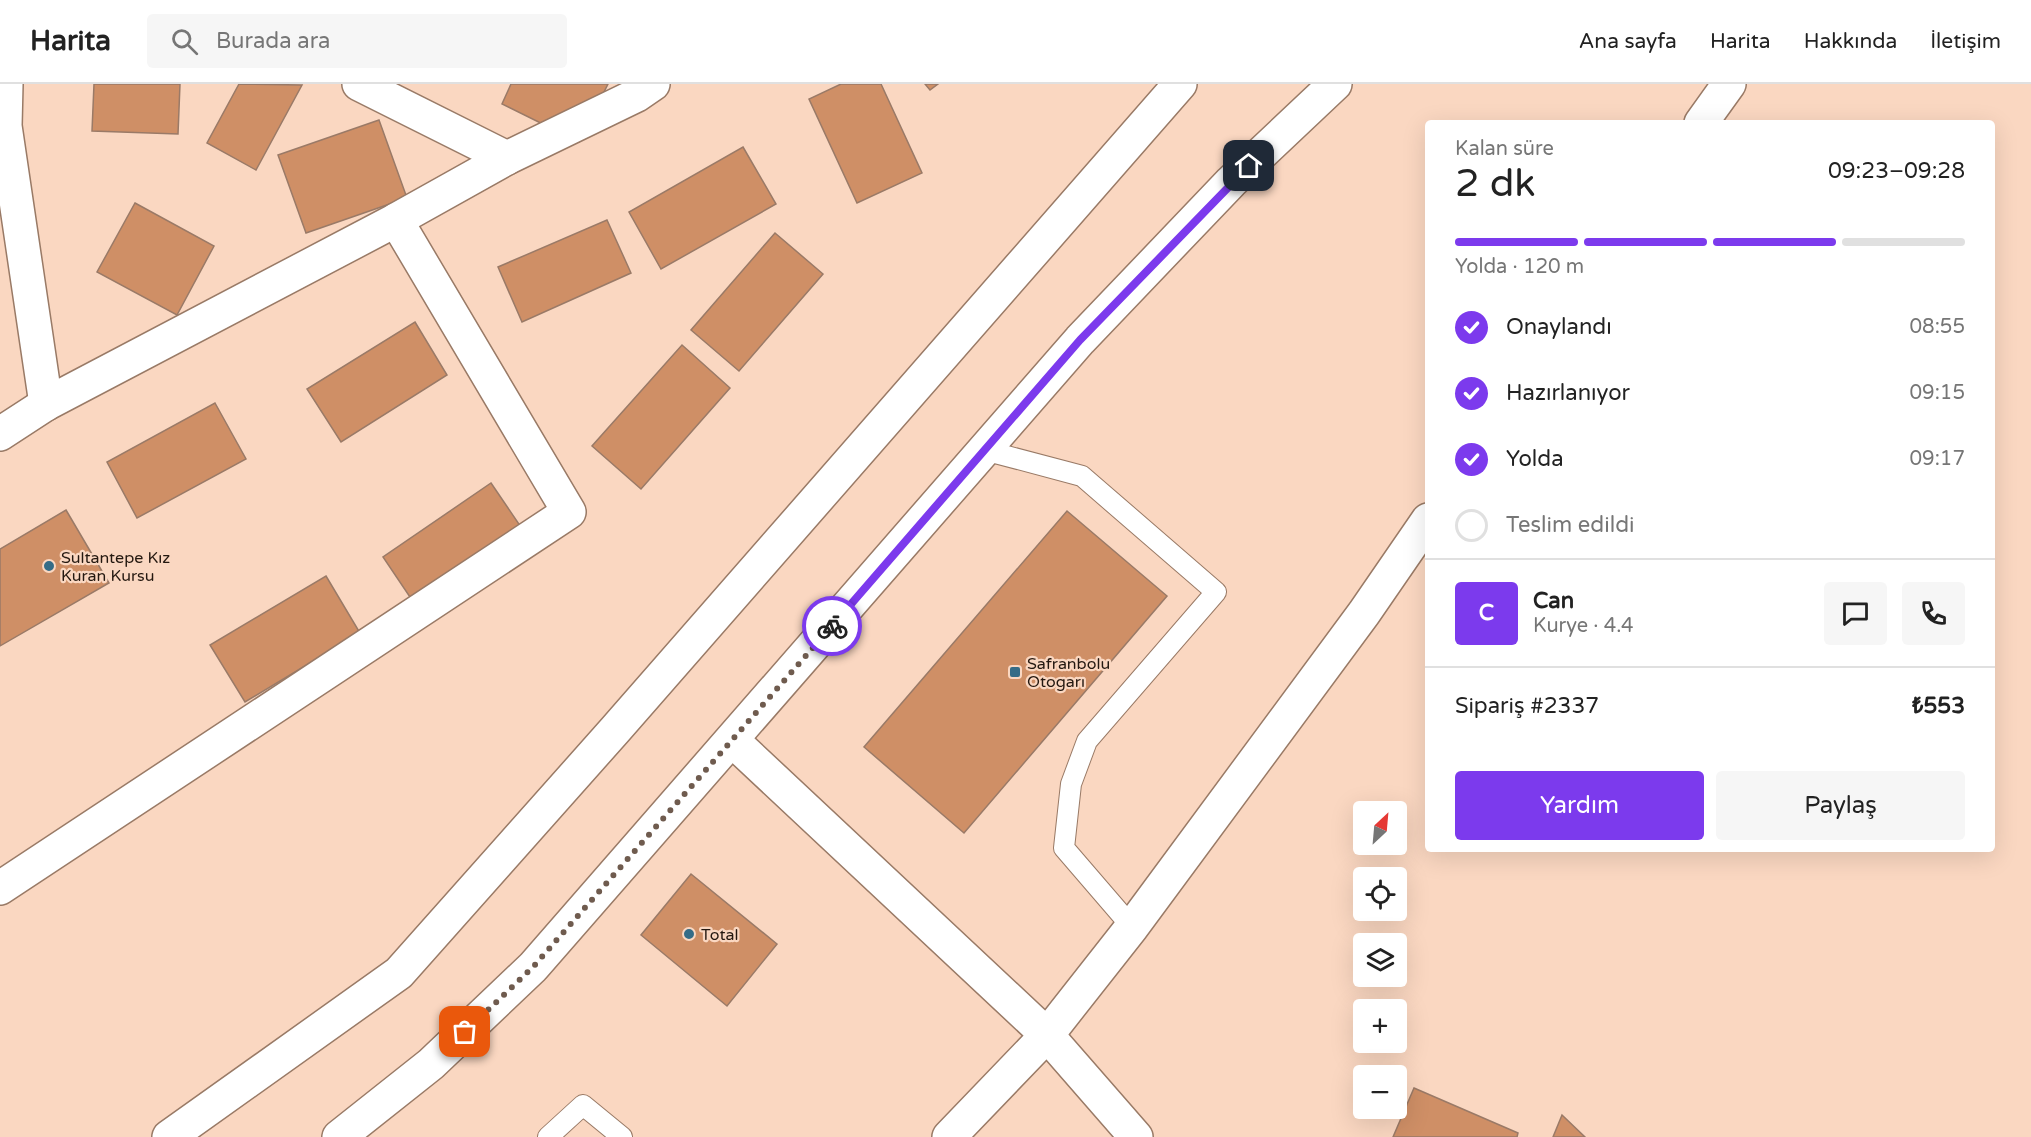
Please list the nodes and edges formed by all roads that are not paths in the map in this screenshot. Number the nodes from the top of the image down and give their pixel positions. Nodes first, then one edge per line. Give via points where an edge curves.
1 (6, 84) edge
2 (359, 84) edge
3 (1180, 84) edge
4 (1335, 84) edge
5 (1729, 84) edge
6 (643, 88) edge
7 (1703, 120) edge
8 (2, 126) edge
9 (507, 158) junction
10 (396, 220) junction
11 (46, 404) junction
12 (0, 434) edge
13 (984, 450) junction
14 (1425, 524) edge
15 (732, 740) junction
16 (0, 888) edge
17 (1132, 927) junction
18 (1047, 1035) junction
19 (169, 1137) edge
20 (339, 1137) edge
21 (548, 1137) edge
22 (622, 1137) edge
23 (949, 1137) edge
24 (1136, 1137) edge

1 - 8 street
2 - 9 street
3 - 19 street via 399,973
4 - 13 street via 1231,182 1080,340
5 - 7 street
6 - 9 street
8 - 11 street
9 - 10 street
10 - 11 street
10 - 16 street via 568,512
11 - 12 street
13 - 15 street
13 - 17 lane via 1082,476 1216,592 1087,741 1071,784 1064,848
14 - 17 street
15 - 18 street
15 - 20 street via 533,967 431,1064
17 - 18 street
18 - 23 street
18 - 24 street
21 - 22 lane via 583,1105

